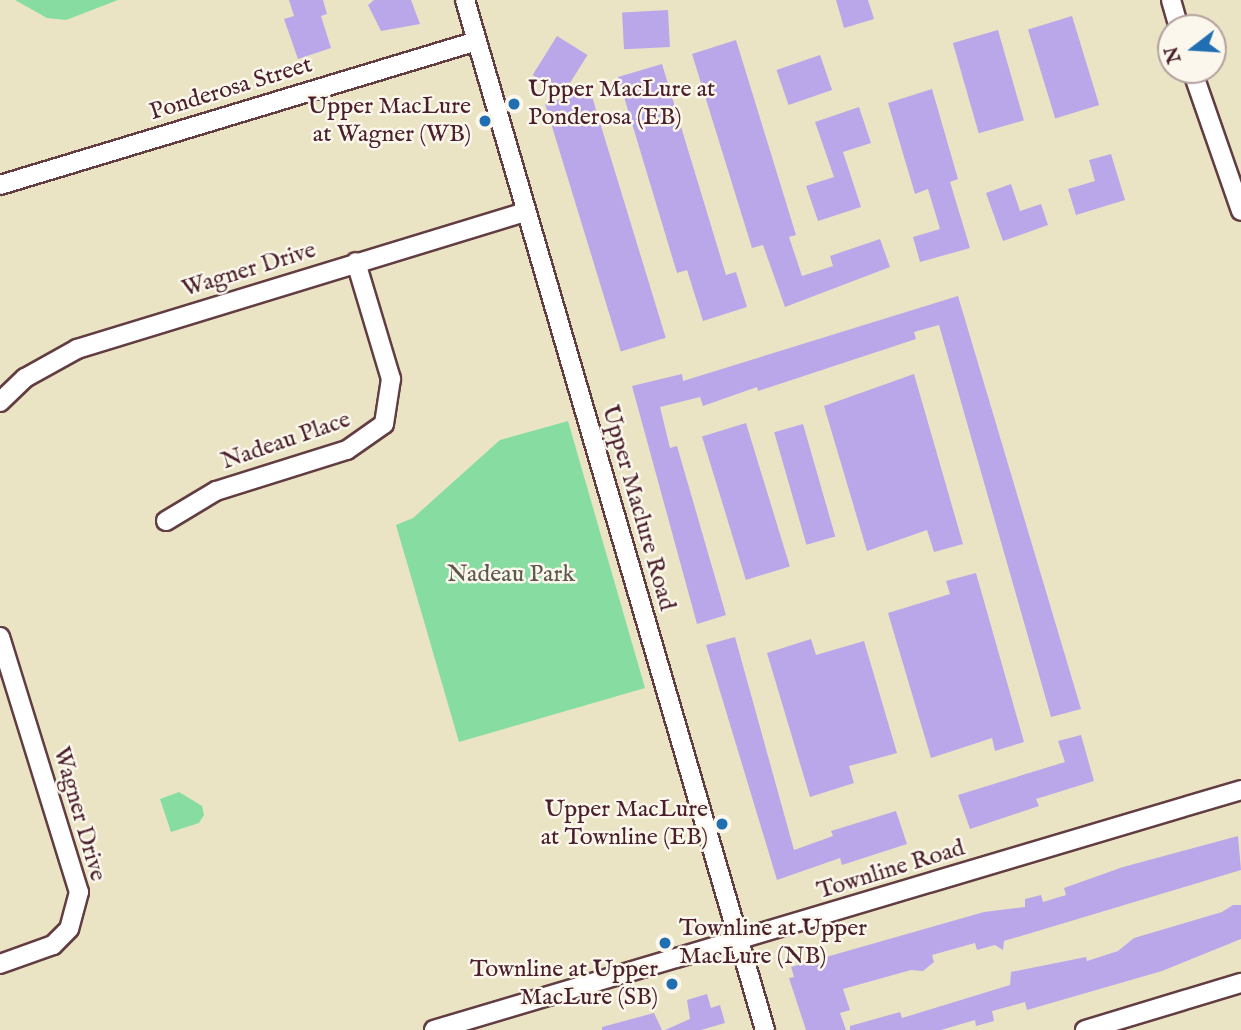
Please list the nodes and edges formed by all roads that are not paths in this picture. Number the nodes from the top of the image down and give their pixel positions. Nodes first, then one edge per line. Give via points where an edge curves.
1 (465, 0) edge
2 (477, 41) junction
3 (1197, 84) edge
4 (0, 185) edge
5 (1241, 211) edge
6 (526, 212) junction
7 (356, 262) junction
8 (0, 402) edge
9 (166, 522) dead end
10 (0, 637) edge
11 (1241, 790) edge
12 (738, 942) junction
13 (0, 964) edge
14 (1241, 983) edge
15 (434, 1030) edge
16 (765, 1030) edge
17 (1085, 1030) edge

1 - 2 street, Upper Maclure Road
2 - 4 street, Ponderosa Street
2 - 6 street, Upper Maclure Road
3 - 5 street
6 - 7 street, Wagner Drive
6 - 12 street, Upper Maclure Road
7 - 8 street, Wagner Drive via 77,349 25,378
7 - 9 street, Nadeau Place via 390,379 384,424 346,450 216,491
10 - 13 street, Wagner Drive via 79,892 69,929 53,945
11 - 12 street, Townline Road
12 - 15 street, Townline Road
12 - 16 street, Upper Maclure Road
14 - 17 street

